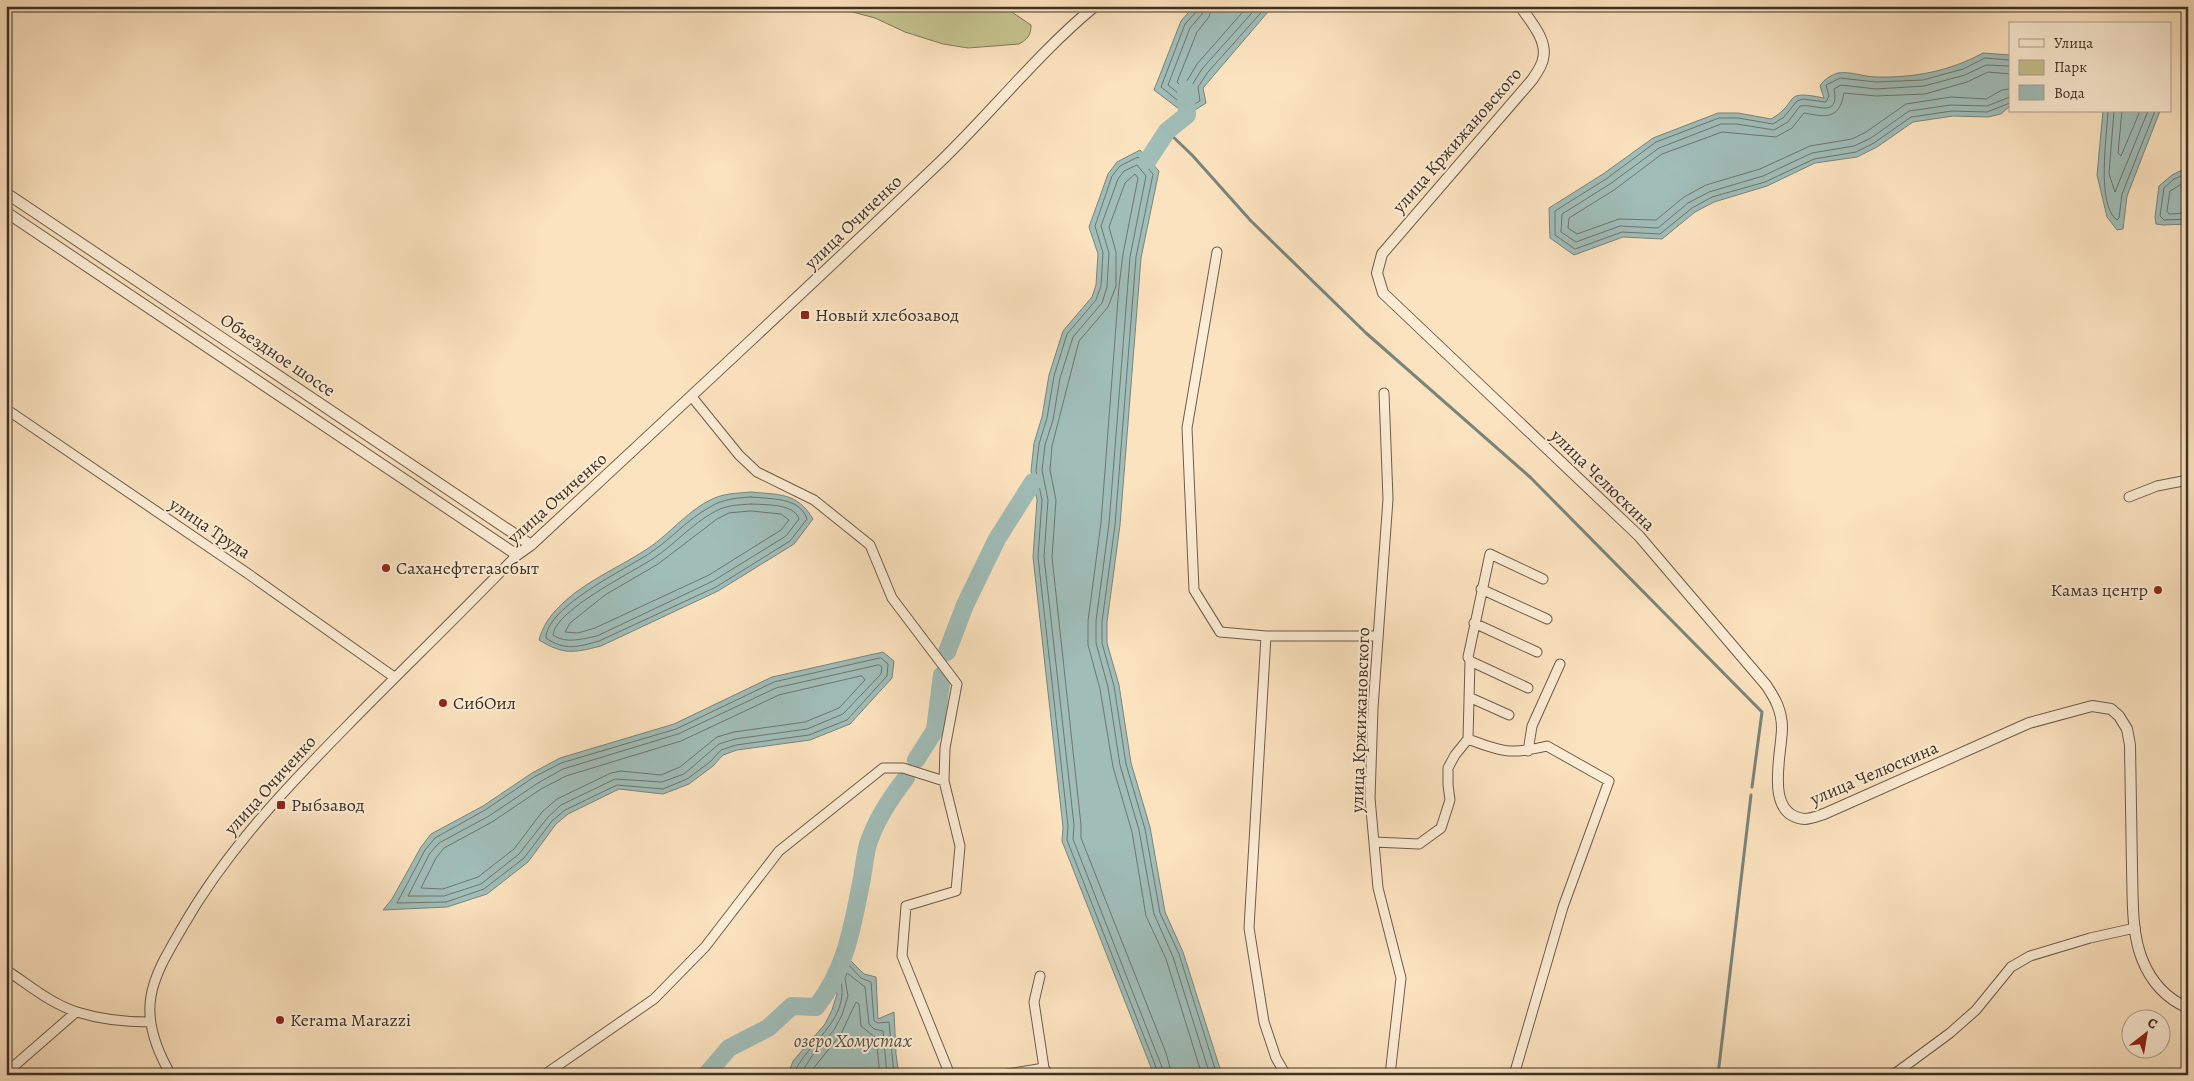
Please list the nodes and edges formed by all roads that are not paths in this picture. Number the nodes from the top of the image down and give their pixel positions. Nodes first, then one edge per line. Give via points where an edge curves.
1 (1095, 6) edge
2 (1520, 6) edge
3 (6, 193) edge
4 (6, 212) edge
5 (1217, 252) dead end
6 (1383, 293) joint
7 (1384, 393) dead end
8 (692, 397) junction
9 (6, 409) edge
10 (2188, 480) edge
11 (2129, 497) dead end
12 (531, 545) junction
13 (517, 555) junction
14 (1543, 579) dead end
15 (1481, 589) junction
16 (1547, 619) dead end
17 (1474, 623) junction
18 (1266, 636) junction
19 (1378, 636) junction
20 (1537, 652) dead end
21 (1470, 661) junction
22 (1560, 664) dead end
23 (394, 677) junction
24 (1528, 688) dead end
25 (1471, 698) junction
26 (1509, 715) dead end
27 (1468, 739) junction
28 (1528, 751) junction
29 (944, 781) junction
30 (1374, 842) junction
31 (2136, 928) junction
32 (6, 970) edge
33 (1040, 976) dead end
34 (2188, 1008) edge
35 (76, 1012) junction
36 (150, 1022) junction
37 (1046, 1071) edge
38 (6, 1073) edge
39 (172, 1075) edge
40 (544, 1075) edge
41 (950, 1075) edge
42 (1001, 1075) edge
43 (1286, 1075) edge
44 (1390, 1075) edge
45 (1514, 1075) edge
46 (1893, 1075) edge

1 - 8 street, улица Очиченко via 1066,30 951,152
2 - 6 street, улица Кржижановского via 1537,29 1543,43 1544,59 1532,80 1382,254 1376,274
3 - 12 street, Объездное шоссе
4 - 13 street, Объездное шоссе
5 - 18 street via 1187,428 1194,590 1220,632
6 - 31 street, улица Челюскина via 1639,536 1766,685 1780,712 1782,727 1777,784 1779,799 1787,812 1804,819 1824,814 2029,723 2092,706 2111,709 2128,729 2130,744
7 - 19 street, улица Кржижановского via 1388,499
8 - 12 street, улица Очиченко
8 - 29 street via 757,472 814,500 870,545 892,598 956,684
9 - 23 street, улица Труда
10 - 11 street via 2157,486
12 - 13 street, улица Очиченко
13 - 23 street, улица Очиченко via 452,623
14 - 15 street via 1490,554
15 - 16 street
15 - 17 street
17 - 20 street
17 - 21 street
18 - 19 street
18 - 43 street via 1249,928 1264,1022 1276,1058
19 - 30 street, улица Кржижановского via 1370,798
21 - 24 street
21 - 25 street
22 - 28 street via 1532,726
23 - 36 street, улица Очиченко via 289,784 230,854 190,914 157,976 151,994
25 - 26 street
25 - 27 street
27 - 28 street via 1502,752
27 - 30 street via 1448,768 1450,800 1442,828 1419,844
28 - 45 street via 1547,746 1609,781 1563,907
29 - 40 street via 903,768 884,768 779,851 705,947 654,999
29 - 41 street via 960,846 956,891 906,906 902,956
30 - 44 street, улица Кржижановского via 1378,888 1401,978
31 - 34 street, улица Челюскина via 2142,959 2153,981 2170,999
31 - 46 street via 2030,956 2011,967 1976,1010
32 - 35 street
33 - 37 street via 1034,1002
35 - 36 street via 127,1022
35 - 38 street
36 - 39 street, улица Очиченко via 159,1053
37 - 42 street

